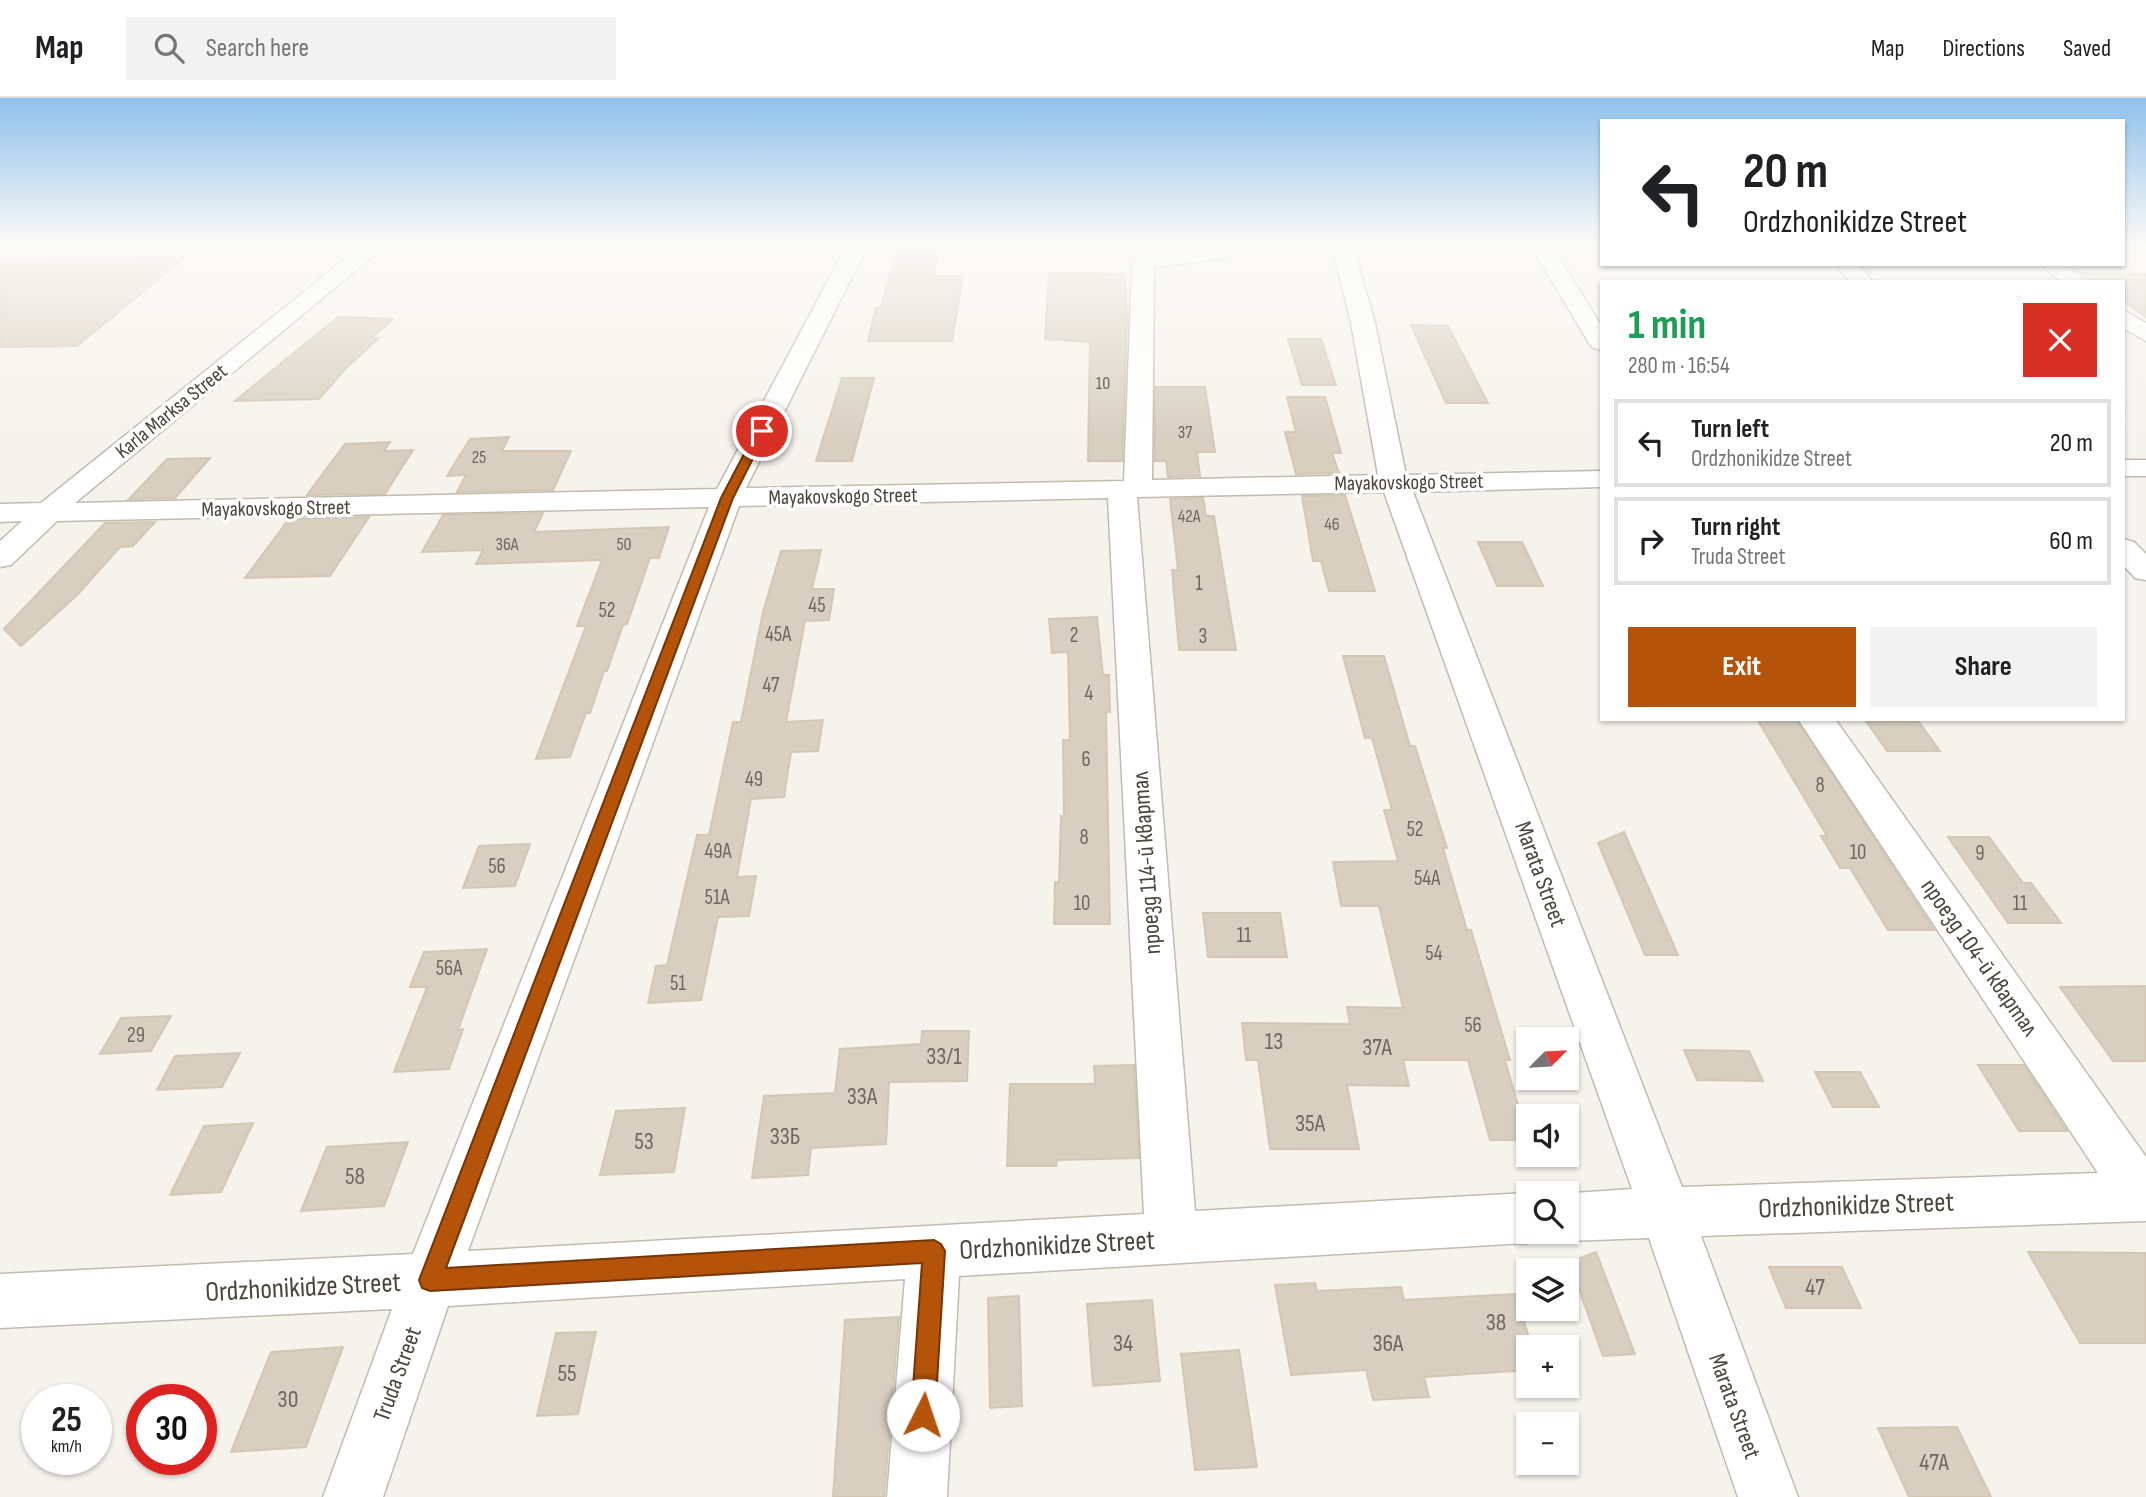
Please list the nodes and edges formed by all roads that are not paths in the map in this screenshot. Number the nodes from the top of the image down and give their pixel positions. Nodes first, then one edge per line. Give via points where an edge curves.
1 (299, 308) edge
2 (825, 308) edge
3 (1141, 308) edge
4 (1359, 308) edge
5 (1579, 308) edge
6 (2125, 318) edge
7 (2146, 334) edge
8 (1600, 341) edge
9 (2125, 468) edge
10 (2146, 468) edge
11 (1600, 479) edge
12 (1395, 482) junction
13 (1130, 489) junction
14 (727, 498) junction
15 (0, 513) edge
16 (47, 513) junction
17 (2125, 550) edge
18 (0, 558) edge
19 (2146, 571) edge
20 (1817, 721) edge
21 (2145, 1196) edge
22 (1665, 1210) junction
23 (1579, 1215) edge
24 (1516, 1219) edge
25 (1171, 1238) junction
26 (934, 1251) junction
27 (430, 1280) junction
28 (0, 1301) edge
29 (353, 1497) edge
30 (917, 1497) edge
31 (1768, 1497) edge

1 - 16 street, Karla Marksa Street
2 - 14 street, Truda Street
3 - 13 street, проезд 114-й квартал
4 - 12 street, Marata Street
5 - 8 street
6 - 7 street
9 - 10 street
11 - 12 street, Mayakovskogo Street
12 - 13 street, Mayakovskogo Street
12 - 22 street, Marata Street
13 - 14 street, Mayakovskogo Street
13 - 25 street, проезд 114-й квартал
14 - 16 street, Mayakovskogo Street
14 - 27 street, Truda Street
15 - 16 street, Mayakovskogo Street
16 - 18 street, Karla Marksa Street
17 - 19 street
20 - 21 street, проезд 104-й квартал
21 - 22 street, Ordzhonikidze Street
22 - 23 street, Ordzhonikidze Street
22 - 31 street, Marata Street
24 - 25 street, Ordzhonikidze Street
25 - 26 street, Ordzhonikidze Street
26 - 27 street, Ordzhonikidze Street
26 - 30 street
27 - 28 street, Ordzhonikidze Street
27 - 29 street, Truda Street

